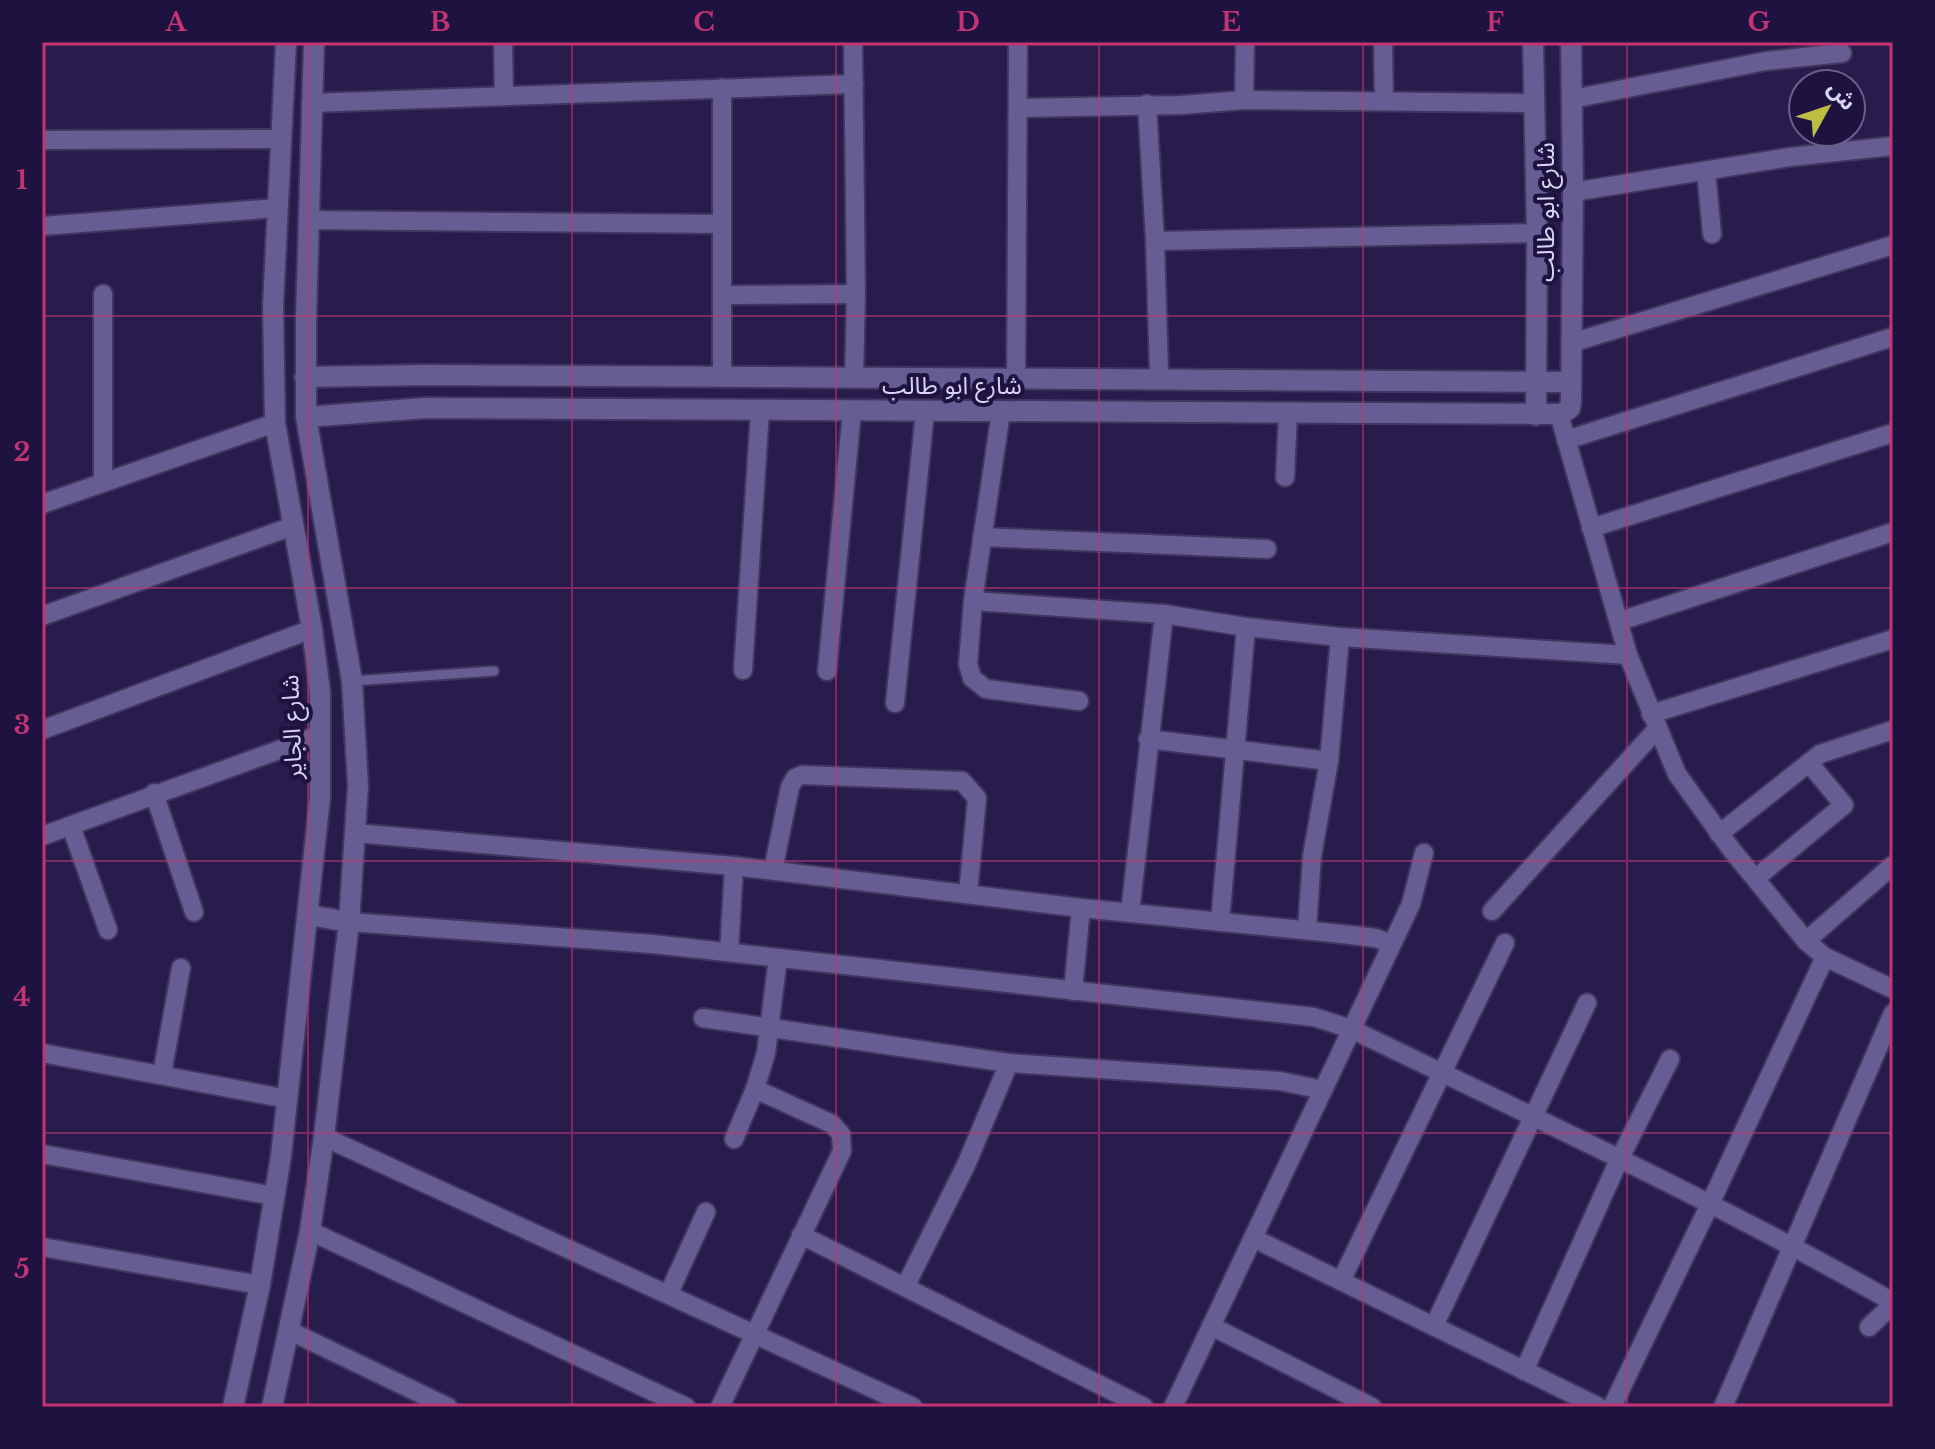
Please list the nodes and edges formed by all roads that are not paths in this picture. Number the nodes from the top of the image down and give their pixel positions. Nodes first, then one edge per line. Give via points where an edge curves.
1 (286, 42) edge
2 (314, 42) edge
3 (503, 42) edge
4 (853, 42) edge
5 (1018, 42) edge
6 (1245, 42) edge
7 (1383, 42) edge
8 (1533, 42) edge
9 (1571, 42) edge
10 (1842, 53) dead end
11 (854, 84) junction
12 (722, 88) junction
13 (504, 94) junction
14 (1572, 99) junction
15 (1244, 100) junction
16 (1384, 100) junction
17 (311, 103) junction
18 (1532, 103) junction
19 (1147, 104) junction
20 (1020, 108) junction
21 (280, 139) junction
22 (42, 140) edge
23 (1893, 146) edge
24 (1706, 171) junction
25 (1573, 192) junction
26 (277, 208) junction
27 (308, 220) junction
28 (722, 224) junction
29 (42, 226) edge
30 (1537, 233) junction
31 (1712, 234) dead end
32 (1155, 241) junction
33 (1893, 245) edge
34 (103, 294) dead end
35 (856, 294) junction
36 (722, 295) junction
37 (1893, 337) edge
38 (1571, 343) junction
39 (1159, 373) dead end
40 (423, 375) junction
41 (305, 377) junction
42 (722, 377) junction
43 (854, 378) junction
44 (1016, 378) junction
45 (1361, 380) junction
46 (1537, 382) junction
47 (1571, 382) junction
48 (426, 408) junction
49 (760, 411) junction
50 (852, 411) junction
51 (925, 412) junction
52 (1001, 412) junction
53 (1288, 414) junction
54 (1362, 414) junction
55 (1559, 414) junction
56 (1536, 415) junction
57 (306, 417) junction
58 (275, 423) junction
59 (1893, 433) edge
60 (1566, 440) junction
61 (1285, 477) dead end
62 (103, 481) junction
63 (42, 504) edge
64 (293, 526) junction
65 (1591, 528) junction
66 (1893, 532) edge
67 (982, 537) junction
68 (1267, 549) dead end
69 (973, 601) junction
70 (1164, 614) junction
71 (42, 616) edge
72 (1620, 621) junction
73 (1246, 627) junction
74 (312, 629) junction
75 (1340, 637) junction
76 (1893, 639) edge
77 (1628, 655) junction
78 (743, 670) dead end
79 (494, 671) dead end
80 (827, 671) dead end
81 (352, 681) junction
82 (1079, 701) dead end
83 (895, 703) dead end
84 (1654, 722) junction
85 (42, 730) edge
86 (1893, 730) edge
87 (320, 735) junction
88 (1148, 739) junction
89 (1235, 750) junction
90 (1329, 761) junction
91 (1809, 763) junction
92 (154, 793) junction
93 (71, 826) junction
94 (355, 833) junction
95 (1719, 834) junction
96 (42, 836) edge
97 (1424, 853) dead end
98 (1893, 865) edge
99 (734, 866) junction
100 (773, 870) junction
101 (1756, 878) junction
102 (968, 894) junction
103 (1081, 908) junction
104 (1492, 911) dead end
105 (194, 912) dead end
106 (1130, 913) junction
107 (309, 915) junction
108 (349, 922) junction
109 (1220, 922) junction
110 (108, 930) dead end
111 (1307, 930) junction
112 (1806, 941) junction
113 (1505, 943) dead end
114 (1391, 944) junction
115 (729, 952) junction
116 (1825, 957) junction
117 (778, 958) junction
118 (181, 968) dead end
119 (1893, 989) edge
120 (1073, 991) junction
121 (1587, 1003) dead end
122 (1893, 1013) edge
123 (703, 1018) dead end
124 (769, 1029) junction
125 (1351, 1029) junction
126 (42, 1053) edge
127 (1670, 1059) dead end
128 (1009, 1063) junction
129 (1441, 1073) junction
130 (162, 1074) junction
131 (755, 1089) junction
132 (1323, 1090) junction
133 (288, 1099) junction
134 (1531, 1117) junction
135 (324, 1137) junction
136 (734, 1139) dead end
137 (42, 1154) edge
138 (1619, 1160) junction
139 (274, 1196) junction
140 (1710, 1204) junction
141 (706, 1212) dead end
142 (310, 1231) junction
143 (801, 1235) junction
144 (1253, 1238) junction
145 (1794, 1246) junction
146 (42, 1247) edge
147 (1341, 1281) junction
148 (260, 1285) junction
149 (905, 1287) junction
150 (669, 1293) junction
151 (1893, 1303) edge
152 (1211, 1326) junction
153 (1434, 1326) junction
154 (1869, 1327) dead end
155 (290, 1331) junction
156 (754, 1333) junction
157 (1524, 1371) junction
158 (233, 1407) edge
159 (272, 1407) edge
160 (448, 1407) edge
161 (686, 1407) edge
162 (720, 1407) edge
163 (913, 1407) edge
164 (1144, 1407) edge
165 (1173, 1407) edge
166 (1372, 1407) edge
167 (1599, 1407) edge
168 (1612, 1407) edge
169 (1723, 1407) edge

1 - 21 street, شارع الجاير
2 - 17 street
3 - 13 street
4 - 11 street
5 - 20 street
6 - 15 street
7 - 16 street
8 - 18 street, شارع ابو طالب
9 - 14 street, شارع ابو طالب
10 - 14 street via 1766,61
11 - 12 street
11 - 35 street
12 - 13 street
12 - 28 street
13 - 17 street
14 - 25 street, شارع ابو طالب
15 - 16 street
15 - 19 street
16 - 18 street
17 - 27 street
18 - 30 street, شارع ابو طالب
19 - 20 street
19 - 32 street
20 - 44 street
21 - 22 street
21 - 26 street, شارع الجاير
23 - 24 street
24 - 25 street
24 - 31 street
25 - 38 street, شارع ابو طالب
26 - 29 street
26 - 58 street, شارع الجاير
27 - 28 street
27 - 41 street
28 - 36 street
30 - 32 street
30 - 46 street, شارع ابو طالب
32 - 39 street
33 - 38 street
34 - 62 street
35 - 36 street
35 - 43 street
36 - 42 street
37 - 60 street
38 - 47 street, شارع ابو طالب
40 - 41 street, شارع ابو طالب
40 - 42 street, شارع ابو طالب
40 - 48 street
41 - 57 street
42 - 43 street, شارع ابو طالب
43 - 44 street, شارع ابو طالب
44 - 45 street, شارع ابو طالب
45 - 46 street, شارع ابو طالب
45 - 54 street
46 - 47 street, شارع ابو طالب
46 - 56 street
47 - 55 street, شارع ابو طالب via 1570,408
48 - 49 street, شارع ابو طالب
48 - 57 street, شارع ابو طالب
49 - 50 street, شارع ابو طالب
49 - 78 street
50 - 51 street, شارع ابو طالب
50 - 80 street
51 - 52 street, شارع ابو طالب
51 - 83 street
52 - 53 street, شارع ابو طالب
52 - 67 street
53 - 54 street, شارع ابو طالب
53 - 61 street
54 - 56 street, شارع ابو طالب
55 - 56 street, شارع ابو طالب
55 - 60 street
57 - 81 street
58 - 62 street
58 - 64 street, شارع الجاير
59 - 65 street
60 - 65 street
62 - 63 street
64 - 71 street
64 - 74 street, شارع الجاير
65 - 72 street
66 - 72 street
67 - 68 street
67 - 69 street
69 - 70 street
69 - 82 street via 968,664 972,678 986,689
70 - 73 street
70 - 88 street
72 - 77 street
73 - 75 street
73 - 89 street
74 - 85 street
74 - 87 street, شارع الجاير
75 - 77 street
75 - 90 street
76 - 84 street
77 - 84 street
79 - 81 lane
81 - 94 street
84 - 95 street via 1677,774
84 - 104 street
86 - 91 street via 1820,754
87 - 92 street
87 - 107 street, شارع الجاير
88 - 89 street
88 - 106 street
89 - 90 street
89 - 109 street
90 - 111 street via 1312,856
91 - 95 street
91 - 101 street via 1844,805
92 - 93 street
92 - 105 street
93 - 96 street
93 - 110 street
94 - 99 street
94 - 108 street
95 - 101 street
97 - 114 street via 1411,904
98 - 112 street
99 - 100 street
99 - 115 street
100 - 102 street
100 - 102 street via 795,778 962,781 977,798
101 - 112 street
102 - 103 street
103 - 106 street
103 - 120 street
106 - 109 street
107 - 108 street
107 - 133 street, شارع الجاير
108 - 115 street
108 - 135 street
109 - 111 street
111 - 114 street
112 - 116 street
113 - 129 street
114 - 125 street
115 - 117 street
116 - 119 street
116 - 140 street
117 - 120 street
117 - 124 street
118 - 130 street
120 - 125 street via 1314,1017
121 - 134 street
122 - 145 street
123 - 124 street
124 - 128 street
124 - 131 street
125 - 129 street
125 - 132 street
126 - 130 street
127 - 138 street
128 - 132 street via 1280,1081
128 - 149 street
129 - 134 street
129 - 147 street
130 - 133 street
131 - 136 street
131 - 143 street via 832,1124 841,1134 842,1151
132 - 144 street
133 - 139 street, شارع الجاير
134 - 138 street
134 - 153 street
135 - 142 street
135 - 150 street
137 - 139 street
138 - 140 street
138 - 157 street
139 - 148 street, شارع الجاير
140 - 145 street
140 - 168 street
141 - 150 street
142 - 155 street
142 - 161 street
143 - 149 street
143 - 156 street
144 - 147 street
144 - 152 street
145 - 151 street
145 - 169 street
146 - 148 street
147 - 153 street
148 - 158 street, شارع الجاير
149 - 164 street
150 - 156 street
151 - 154 street
152 - 165 street
152 - 166 street
153 - 157 street
155 - 159 street
155 - 160 street
156 - 162 street
156 - 163 street
157 - 167 street

